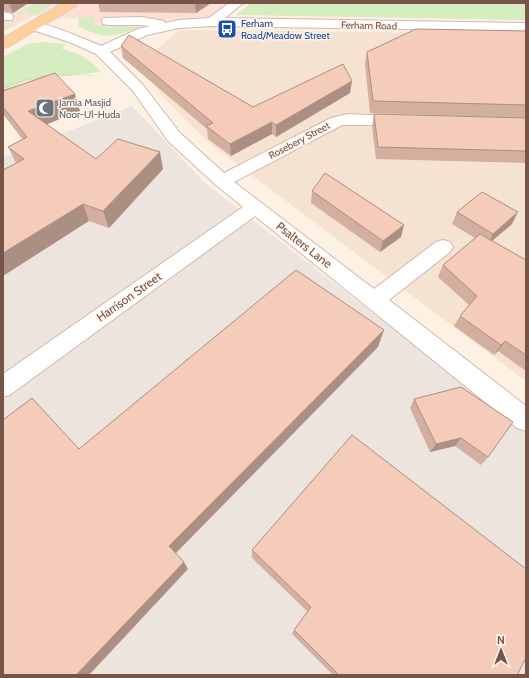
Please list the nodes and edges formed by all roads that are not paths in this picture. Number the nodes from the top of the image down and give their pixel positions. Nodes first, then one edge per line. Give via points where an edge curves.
1 (72, 3) edge
2 (237, 3) edge
3 (108, 21) dead end
4 (212, 22) junction
5 (34, 26) junction
6 (164, 27) junction
7 (526, 27) edge
8 (3, 44) edge
9 (101, 51) junction
10 (418, 121) edge
11 (222, 181) junction
12 (255, 207) junction
13 (443, 247) dead end
14 (374, 300) junction
15 (3, 387) edge
16 (526, 420) edge

1 - 5 main road
2 - 4 street
3 - 6 street, Ferham Road via 142,21
4 - 6 street, Ferham Road
4 - 7 street, Ferham Road
5 - 8 main road
5 - 9 street
6 - 9 street, Ferham Road via 143,32
9 - 11 street, Psalters Lane via 138,88 174,137
10 - 11 street, Rosebery Street via 337,121
11 - 12 street, Psalters Lane
12 - 14 street, Psalters Lane
12 - 15 street, Harrison Street
13 - 14 street
14 - 16 street, Psalters Lane

